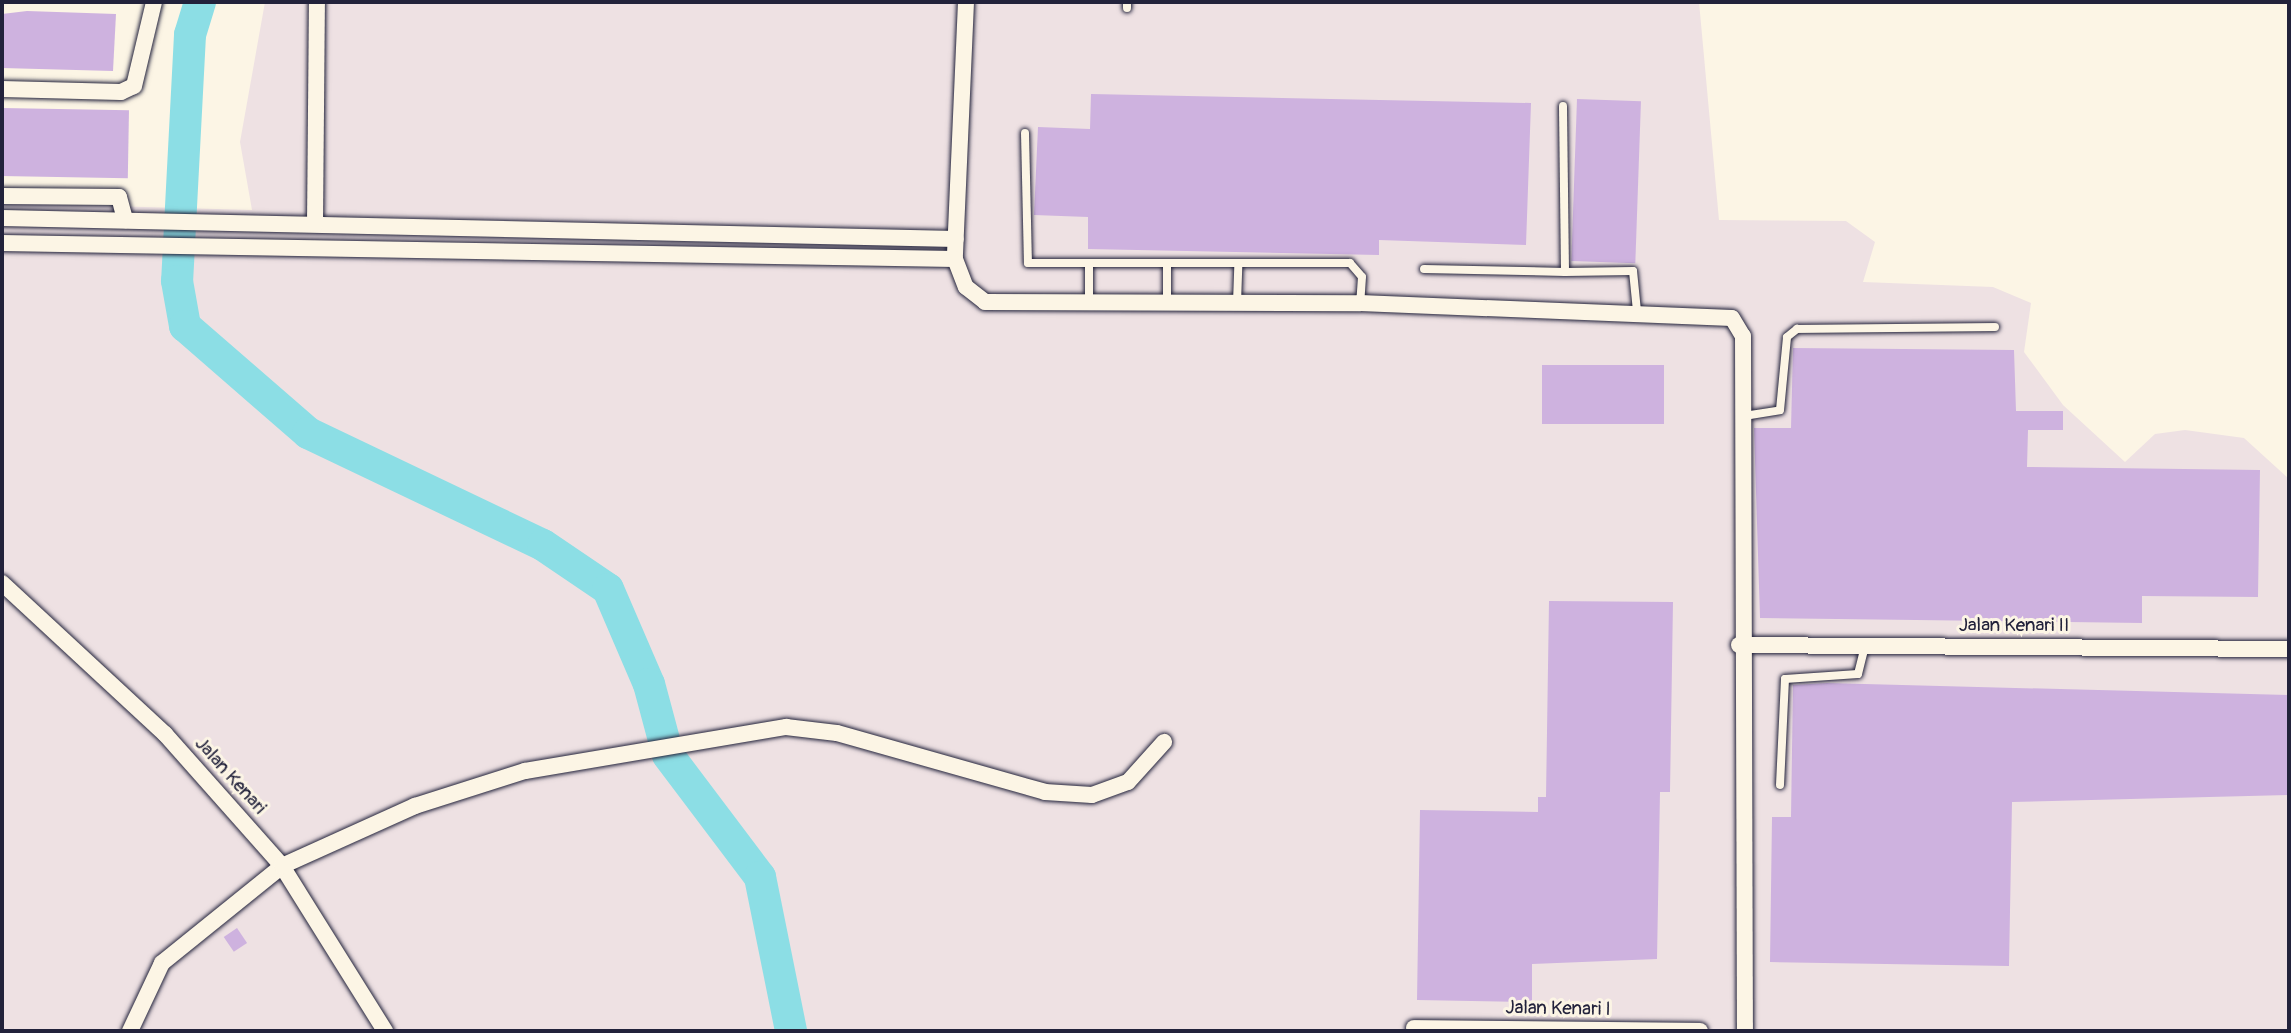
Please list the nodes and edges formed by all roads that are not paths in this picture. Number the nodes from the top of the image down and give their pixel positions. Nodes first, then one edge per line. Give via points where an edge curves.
1 (154, 2) edge
2 (317, 2) edge
3 (966, 2) edge
4 (2, 89) edge
5 (1563, 106) dead end
6 (1024, 133) dead end
7 (2, 196) edge
8 (2, 218) edge
9 (125, 220) junction
10 (315, 224) junction
11 (956, 239) junction
12 (2, 243) edge
13 (955, 259) junction
14 (1238, 265) junction
15 (1167, 266) junction
16 (1089, 267) junction
17 (1424, 269) dead end
18 (1565, 272) junction
19 (1089, 302) junction
20 (1167, 302) junction
21 (1237, 303) junction
22 (1360, 303) junction
23 (1636, 311) junction
24 (1995, 327) dead end
25 (1741, 416) junction
26 (2, 583) edge
27 (1739, 645) junction
28 (1865, 646) junction
29 (2289, 649) edge
30 (1164, 742) dead end
31 (1780, 785) dead end
32 (282, 866) junction
33 (1414, 1028) dead end
34 (130, 1031) edge
35 (385, 1031) edge
36 (1644, 1031) edge
37 (1700, 1031) edge
38 (1745, 1031) edge

1 - 4 street via 134,86 121,92
2 - 10 street
3 - 11 street
5 - 18 lane
6 - 16 lane via 1028,262
7 - 9 street via 119,197
8 - 9 street
9 - 10 street
10 - 11 street
11 - 13 street
12 - 13 street
13 - 19 street via 966,287 985,302
14 - 15 lane
14 - 21 lane
14 - 22 lane via 1350,263 1362,277
15 - 16 lane
15 - 20 lane
16 - 19 lane
17 - 18 lane
18 - 23 lane via 1633,271
19 - 20 street
20 - 21 street
21 - 22 street
22 - 23 street
23 - 25 street via 1732,318 1743,336
24 - 25 lane via 1797,329 1787,337 1780,410
25 - 27 street
26 - 32 street, Jalan Kenari via 165,734
27 - 28 street, Jalan Kenari II
27 - 38 street
28 - 29 street, Jalan Kenari II
28 - 31 lane via 1858,674 1785,679
30 - 32 street via 1128,782 1068,796 837,733 786,727 473,786
32 - 34 street via 162,963 142,993
32 - 35 street, Jalan Kenari
33 - 36 street, Jalan Kenari I
36 - 37 street, Jalan Kenari I

